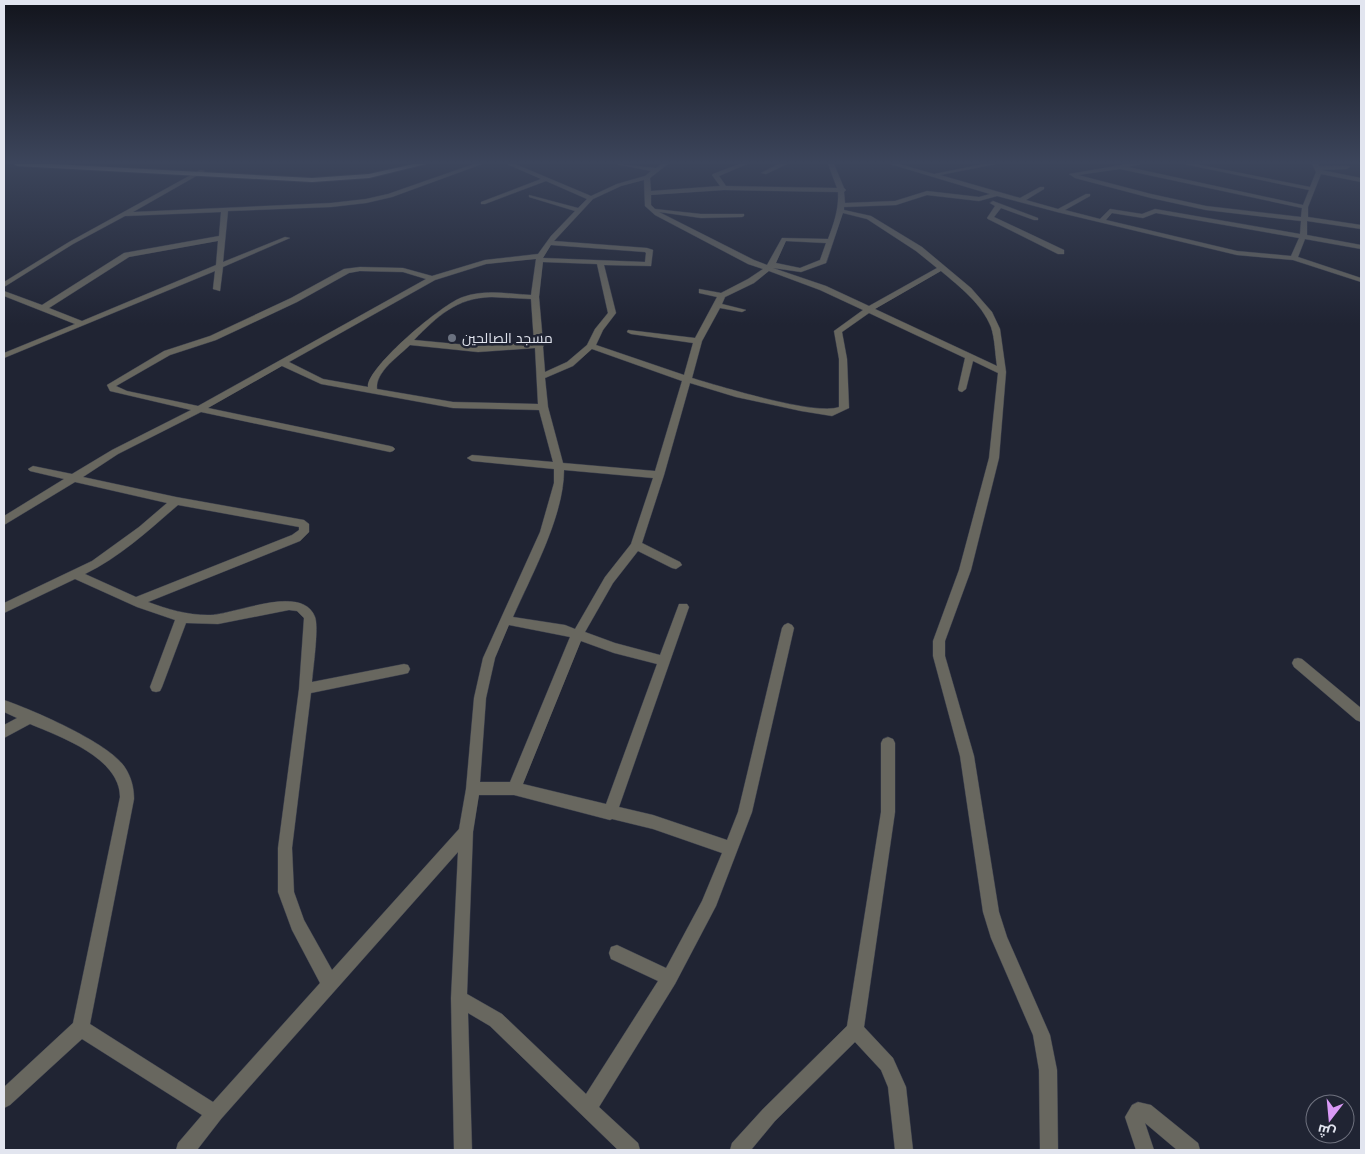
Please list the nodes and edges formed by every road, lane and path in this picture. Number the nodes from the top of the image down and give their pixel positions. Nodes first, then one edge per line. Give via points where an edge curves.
1 (115, 218) edge
2 (224, 218) edge
3 (571, 218) edge
4 (667, 218) edge
5 (838, 218) edge
6 (872, 218) edge
7 (990, 218) edge
8 (1033, 218) edge
9 (1087, 218) edge
10 (1104, 218) edge
11 (1196, 218) edge
12 (1304, 218) joint
13 (1036, 219) dead end
14 (1102, 221) junction
15 (1361, 227) edge
16 (1303, 236) junction
17 (221, 238) junction
18 (287, 238) dead end
19 (829, 241) junction
20 (548, 243) junction
21 (1361, 247) edge
22 (1061, 252) dead end
23 (540, 258) junction
24 (1294, 258) junction
25 (600, 262) junction
26 (217, 266) junction
27 (770, 267) junction
28 (942, 268) junction
29 (4, 276) edge
30 (13, 278) junction
31 (432, 278) junction
32 (1361, 280) edge
33 (4, 285) edge
34 (217, 289) dead end
35 (702, 291) dead end
36 (4, 294) edge
37 (535, 298) junction
38 (719, 301) junction
39 (43, 308) junction
40 (742, 310) dead end
41 (868, 310) junction
42 (83, 324) junction
43 (631, 332) dead end
44 (698, 341) junction
45 (410, 342) junction
46 (540, 345) junction
47 (591, 346) junction
48 (4, 356) edge
49 (969, 359) junction
50 (281, 362) junction
51 (1002, 372) junction
52 (542, 376) junction
53 (688, 382) junction
54 (962, 389) dead end
55 (373, 391) junction
56 (543, 407) junction
57 (201, 408) junction
58 (390, 449) dead end
59 (472, 458) dead end
60 (559, 465) junction
61 (33, 468) dead end
62 (659, 475) junction
63 (72, 478) junction
64 (176, 501) junction
65 (4, 520) edge
66 (636, 545) junction
67 (676, 564) dead end
68 (76, 575) junction
69 (138, 601) junction
70 (683, 607) dead end
71 (4, 608) edge
72 (182, 618) junction
73 (505, 620) junction
74 (788, 628) dead end
75 (577, 635) junction
76 (664, 661) junction
77 (1298, 663) dead end
78 (404, 669) dead end
79 (156, 687) dead end
80 (305, 689) junction
81 (4, 706) edge
82 (1361, 716) edge
83 (28, 718) junction
84 (4, 732) edge
85 (888, 743) dead end
86 (514, 788) junction
87 (473, 789) junction
88 (610, 813) junction
89 (466, 832) junction
90 (731, 849) junction
91 (617, 953) dead end
92 (669, 978) junction
93 (330, 984) junction
94 (459, 998) junction
95 (81, 1028) junction
96 (855, 1030) junction
97 (4, 1099) edge
98 (588, 1108) junction
99 (215, 1113) junction
100 (1050, 1148) edge
101 (186, 1150) edge
102 (463, 1150) edge
103 (631, 1150) edge
104 (739, 1150) edge
105 (904, 1150) edge
106 (1145, 1150) edge
107 (1191, 1150) edge

1 - 30 street
2 - 17 street
3 - 20 street
4 - 27 street
5 - 19 street
6 - 28 street
7 - 22 street
8 - 13 street
9 - 14 street
10 - 14 street
11 - 16 street
12 - 15 street
12 - 16 street
14 - 24 street via 1236,253
16 - 21 street
16 - 24 street
17 - 26 street
17 - 39 street via 127,255
18 - 26 street
19 - 27 street via 820,264 801,270
19 - 27 street via 784,239
20 - 23 street
20 - 25 street via 650,252 646,265
23 - 25 street
23 - 31 street via 486,262
23 - 37 street
24 - 32 street
25 - 47 street via 612,313
26 - 34 street
26 - 42 street
27 - 38 street
27 - 41 street
28 - 41 street
28 - 51 street via 968,290 988,314 996,329
29 - 30 street
30 - 33 street
31 - 50 street
31 - 57 street via 403,270 347,271 213,338 166,353 111,385 126,394
35 - 38 street
36 - 39 street
37 - 45 street via 464,298 434,317
37 - 46 street
38 - 40 street
38 - 44 street
39 - 42 street
41 - 49 street
41 - 53 street via 838,332 844,372 844,408 840,411 832,413 778,405
42 - 48 street
43 - 44 street
44 - 53 street
45 - 46 street via 478,349
45 - 55 street via 373,377
46 - 52 street
47 - 52 street via 570,364
47 - 53 street
49 - 51 street
49 - 54 street
50 - 55 street via 321,381
50 - 57 street
51 - 100 street via 994,458 965,570 940,641 940,656 967,756 991,912 1041,1035 1048,1070
52 - 56 street
53 - 62 street
55 - 56 street via 453,405
56 - 60 street
57 - 58 street
57 - 63 street
59 - 60 street
60 - 62 street
60 - 73 street via 556,496 545,532
61 - 63 street
62 - 66 street
63 - 64 street
63 - 65 street
64 - 68 street via 120,547
64 - 69 street via 301,522 305,528 296,538
66 - 67 street
66 - 75 street via 609,580
68 - 69 street
68 - 71 street
69 - 72 street
70 - 76 street
72 - 79 street
72 - 80 street via 225,618 283,606 305,610 310,619
73 - 75 street
73 - 87 street via 488,658 484,679
74 - 90 street via 745,812
75 - 76 street
75 - 86 street
76 - 88 street
77 - 82 street
78 - 80 street
80 - 93 street via 284,848 286,892 298,924
81 - 83 street
83 - 84 street
83 - 95 street via 86,744 110,761 126,783 127,799
85 - 96 street via 888,812
86 - 87 street
86 - 88 street
87 - 89 street
88 - 90 street via 653,822
89 - 93 street
89 - 94 street
90 - 92 street via 708,906
91 - 92 street
92 - 98 street
93 - 99 street
94 - 98 street via 496,1020
94 - 102 street
95 - 97 street
95 - 99 street
96 - 104 street via 769,1115
96 - 105 street via 887,1064 898,1087
98 - 103 street
99 - 101 street
106 - 107 street via 1134,1117 1138,1111 1145,1110

